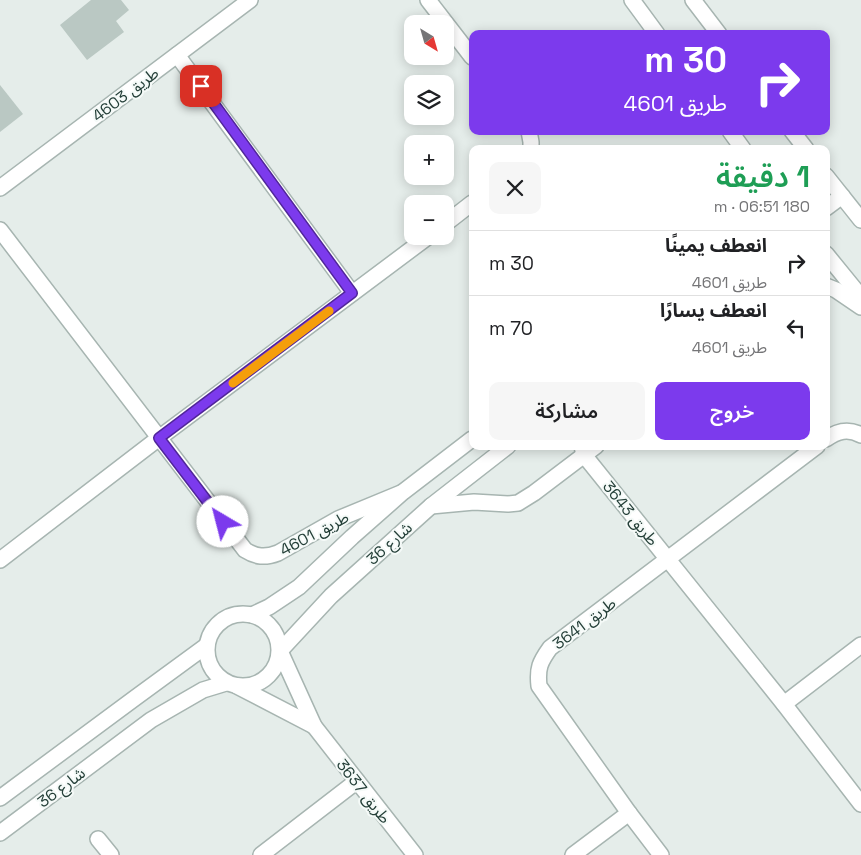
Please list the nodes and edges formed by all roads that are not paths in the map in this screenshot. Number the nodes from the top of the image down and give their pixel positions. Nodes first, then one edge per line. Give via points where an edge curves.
1 (250, 0) edge
2 (428, 0) edge
3 (632, 0) edge
4 (693, 0) edge
5 (654, 30) edge
6 (716, 30) edge
7 (469, 53) edge
8 (177, 55) junction
9 (795, 135) edge
10 (803, 145) edge
11 (830, 181) edge
12 (0, 188) edge
13 (842, 196) junction
14 (469, 205) edge
15 (830, 205) edge
16 (454, 217) edge
17 (861, 220) edge
18 (0, 230) edge
19 (416, 245) edge
20 (830, 259) edge
21 (830, 288) edge
22 (352, 293) junction
23 (861, 298) edge
24 (861, 307) edge
25 (861, 435) edge
26 (830, 437) edge
27 (159, 438) junction
28 (469, 440) edge
29 (503, 450) edge
30 (586, 450) edge
31 (588, 450) edge
32 (812, 450) edge
33 (402, 492) junction
34 (431, 506) junction
35 (668, 559) junction
36 (0, 560) edge
37 (252, 614) junction
38 (861, 645) edge
39 (206, 646) junction
40 (280, 651) junction
41 (232, 685) junction
42 (784, 704) junction
43 (314, 726) junction
44 (357, 781) junction
45 (0, 798) edge
46 (861, 804) edge
47 (629, 813) junction
48 (0, 833) edge
49 (98, 839) dead end
50 (110, 855) edge
51 (261, 855) edge
52 (415, 855) edge
53 (573, 855) edge
54 (661, 855) edge

1 - 8 street, طريق 4603
2 - 7 street
3 - 5 street
4 - 6 street
8 - 12 street, طريق 4603
8 - 22 street
9 - 10 street
11 - 13 street
13 - 15 street
13 - 17 street
14 - 16 street
18 - 27 street, طريق 4601
19 - 22 street
20 - 23 street
21 - 24 street
22 - 27 street
25 - 26 street via 850,430
27 - 33 street, طريق 4601 via 244,550 261,557 278,553 338,518
27 - 36 street
28 - 33 street, شارع 36
29 - 34 street, شارع 36
30 - 34 street, طريق 3643 via 518,503 474,502
31 - 35 street, طريق 3643
32 - 35 street, طريق 3641
33 - 37 street, شارع 36 via 299,587
34 - 40 street, شارع 36 via 331,596
35 - 42 street, طريق 3643
35 - 47 street, طريق 3641 via 550,648 538,672 539,686
37 - 39 street via 227,617 217,624
37 - 40 street via 272,628
38 - 42 street
39 - 41 street via 211,668 218,677
39 - 45 street, شارع 36
40 - 41 street via 277,663 261,682 249,686
40 - 43 street, طريق 3637
41 - 43 street, طريق 3637
41 - 48 street, شارع 36 via 203,690 151,720
42 - 46 street, طريق 3643
43 - 44 street, طريق 3637
44 - 51 street
44 - 52 street, طريق 3637
47 - 53 street
47 - 54 street, طريق 3641
49 - 50 street

